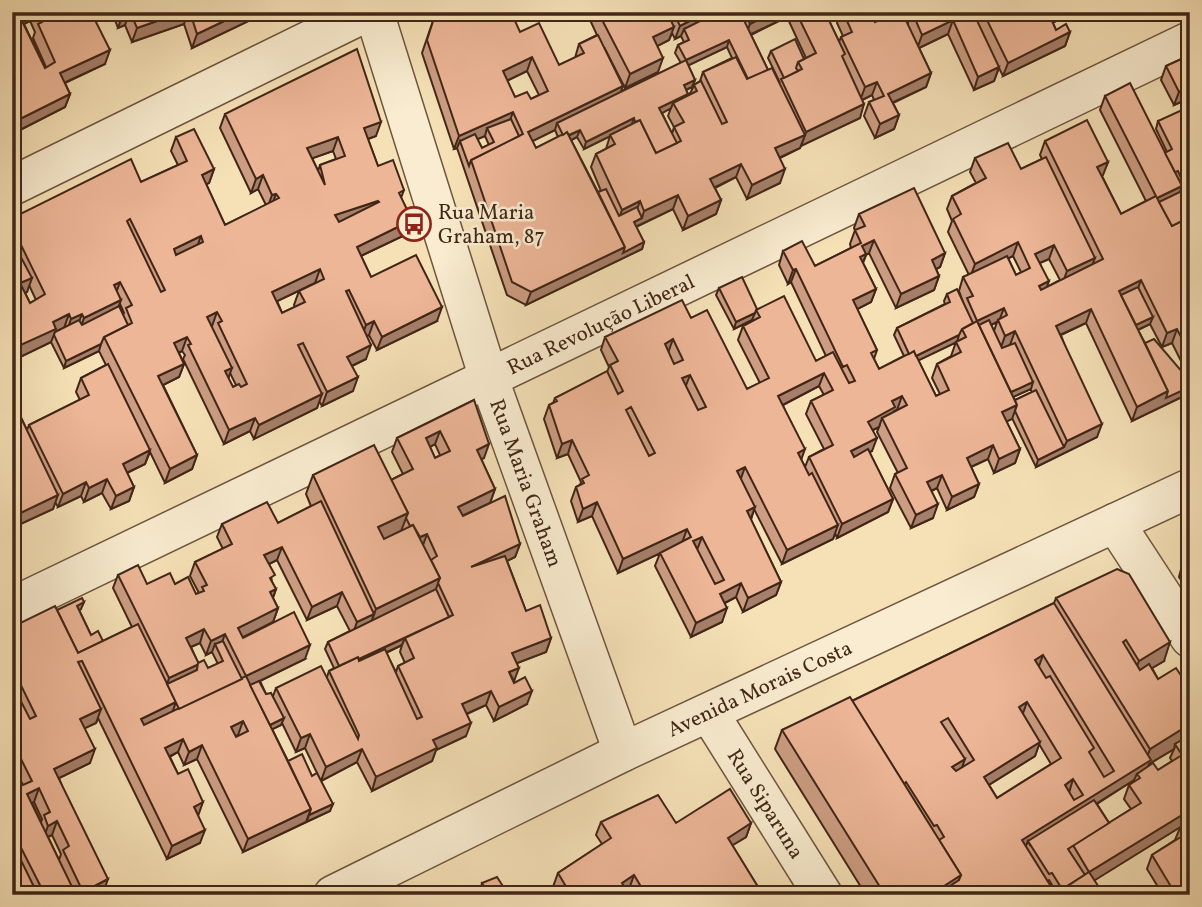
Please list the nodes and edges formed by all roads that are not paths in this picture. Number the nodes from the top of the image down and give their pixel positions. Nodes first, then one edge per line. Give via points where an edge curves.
1 (367, 12) edge
2 (374, 12) edge
3 (1190, 41) edge
4 (12, 186) edge
5 (489, 379) junction
6 (1190, 488) edge
7 (1115, 523) junction
8 (12, 607) edge
9 (1190, 638) edge
10 (709, 713) junction
11 (623, 752) junction
12 (333, 895) edge
13 (823, 895) edge

1 - 4 street
2 - 5 street, Rua Maria Graham
3 - 5 street, Rua Revolução Liberal
5 - 8 street, Rua Revolução Liberal
5 - 11 street, Rua Maria Graham
6 - 7 street, Avenida Morais Costa
7 - 9 street
7 - 10 street, Avenida Morais Costa
10 - 11 street, Avenida Morais Costa
10 - 13 street, Rua Siparuna
11 - 12 street, Avenida Morais Costa

